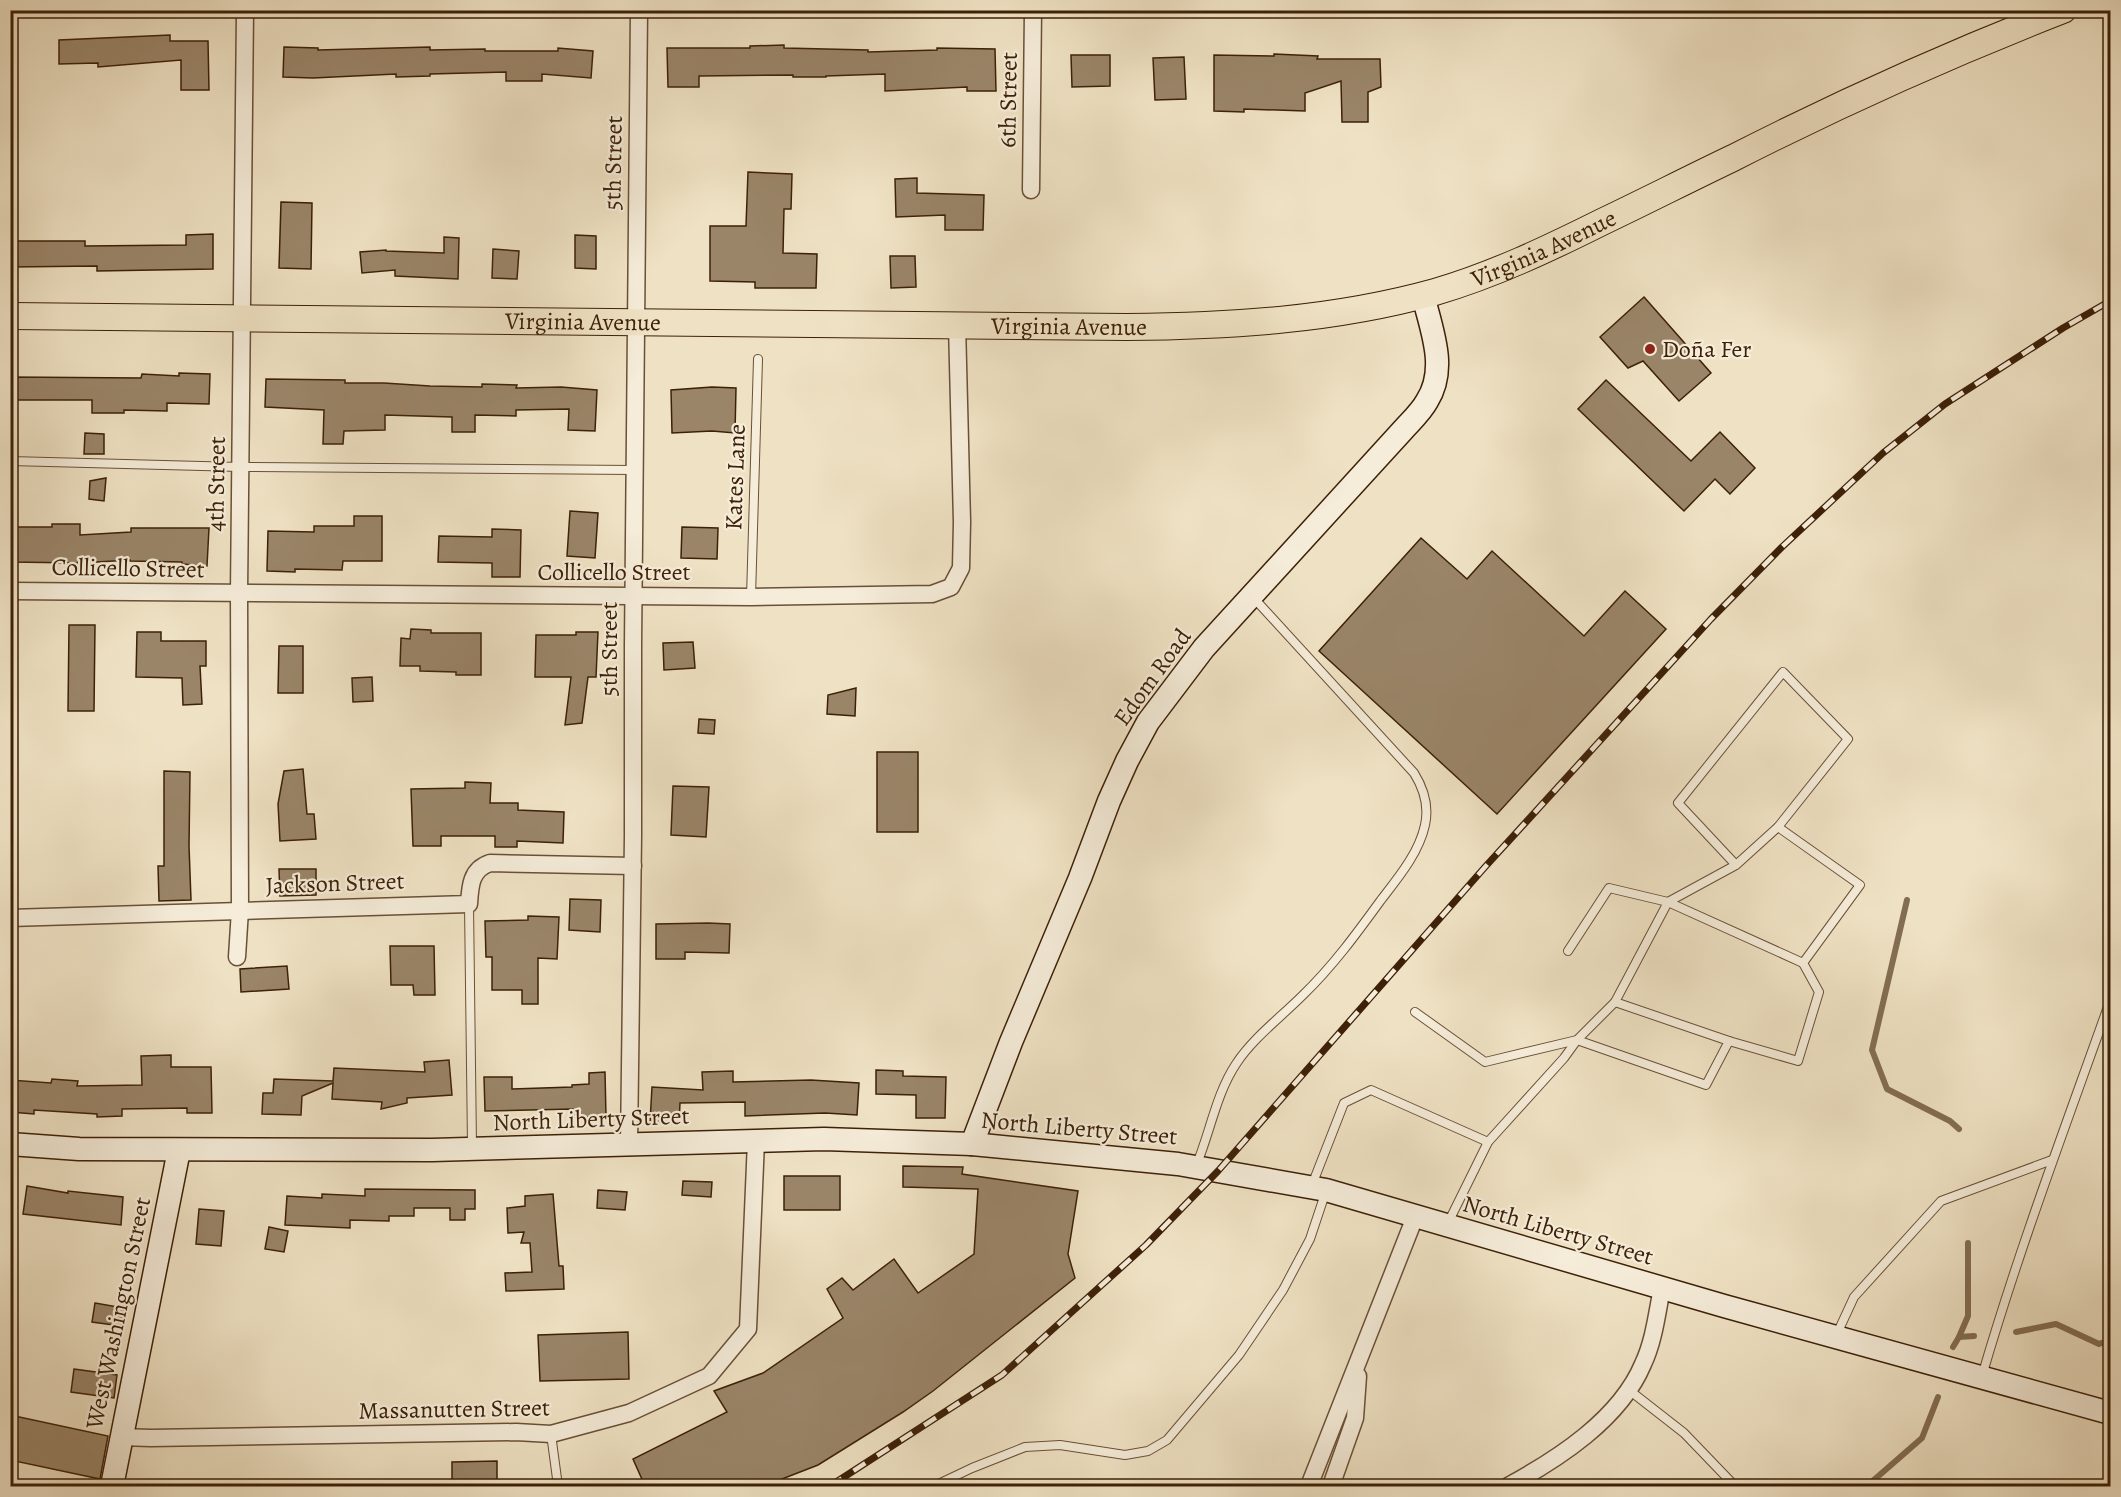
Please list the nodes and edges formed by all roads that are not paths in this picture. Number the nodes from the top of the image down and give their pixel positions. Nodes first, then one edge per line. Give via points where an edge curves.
1 (245, 10) edge
2 (639, 10) edge
3 (1033, 10) edge
4 (2063, 10) edge
5 (1031, 190) dead end
6 (1423, 295) junction
7 (10, 316) edge
8 (242, 319) junction
9 (636, 323) junction
10 (957, 324) junction
11 (758, 359) dead end
12 (10, 461) edge
13 (240, 467) junction
14 (634, 470) junction
15 (10, 591) edge
16 (239, 593) junction
17 (1251, 595) junction
18 (633, 596) junction
19 (751, 597) junction
20 (1778, 827) junction
21 (1736, 865) junction
22 (633, 867) junction
23 (1668, 902) junction
24 (469, 904) junction
25 (240, 910) junction
26 (10, 918) edge
27 (1568, 951) dead end
28 (237, 957) dead end
29 (1803, 963) junction
30 (2110, 1001) edge
31 (1615, 1002) junction
32 (1415, 1012) dead end
33 (1577, 1040) junction
34 (1729, 1041) junction
35 (756, 1141) junction
36 (1488, 1142) junction
37 (10, 1144) edge
38 (972, 1144) junction
39 (629, 1145) junction
40 (472, 1149) junction
41 (179, 1150) junction
42 (2052, 1160) junction
43 (1196, 1167) junction
44 (1319, 1189) junction
45 (1415, 1217) junction
46 (1446, 1226) junction
47 (1662, 1288) junction
48 (1836, 1336) junction
49 (1359, 1364) junction
50 (1981, 1376) junction
51 (1629, 1390) junction
52 (2110, 1413) edge
53 (551, 1434) junction
54 (120, 1437) junction
55 (112, 1486) edge
56 (558, 1486) edge
57 (934, 1486) edge
58 (1309, 1486) edge
59 (1331, 1486) edge
60 (1508, 1486) edge
61 (1736, 1486) edge

1 - 8 street, 4th Street
2 - 9 street, 5th Street
3 - 5 street, 6th Street
4 - 6 main road, Virginia Avenue via 1879,87 1535,254
6 - 10 main road, Virginia Avenue via 1322,316 1238,324
6 - 17 street, Edom Road via 1438,361 1429,399
7 - 8 main road, Virginia Avenue
8 - 9 main road, Virginia Avenue
8 - 13 street, 4th Street
9 - 10 main road, Virginia Avenue
9 - 14 street, 5th Street
10 - 19 street, Collicello Street via 961,568 951,587 932,594
11 - 19 lane, Kates Lane
12 - 13 lane
13 - 14 lane
13 - 16 street, 4th Street
14 - 18 street, 5th Street
15 - 16 street, Collicello Street
16 - 18 street, Collicello Street
16 - 25 street, 4th Street
17 - 38 street, Edom Road via 1182,675 1148,722 1127,761
17 - 43 lane via 1414,773 1426,799 1426,821 1419,844 1404,868 1343,952 1236,1064 1222,1089
18 - 19 street, Collicello Street
18 - 22 street, 5th Street
20 - 21 lane
20 - 21 lane via 1848,739 1783,672 1678,803
20 - 29 lane via 1860,885
21 - 23 lane
22 - 24 street via 490,863 475,873
22 - 39 street, 5th Street
23 - 27 lane via 1609,888
23 - 29 lane
23 - 31 lane
24 - 25 street, Jackson Street
24 - 40 lane
25 - 26 street, Jackson Street
25 - 28 street, 4th Street
29 - 34 lane via 1819,992 1798,1061
30 - 42 lane
31 - 33 lane
31 - 34 lane
32 - 33 lane via 1485,1062
33 - 34 lane via 1706,1085
33 - 36 lane
35 - 38 street, North Liberty Street
35 - 39 street, North Liberty Street
35 - 53 street, Massanutten Street via 748,1329 709,1376 629,1413
36 - 44 lane via 1371,1090 1344,1103
36 - 46 lane
37 - 41 street, North Liberty Street
38 - 43 street, North Liberty Street
39 - 40 street, North Liberty Street
40 - 41 street, North Liberty Street
41 - 54 street, West Washington Street
42 - 48 lane via 1941,1201 1854,1297
42 - 50 lane
43 - 44 street, North Liberty Street
44 - 45 street, North Liberty Street
44 - 57 lane via 1310,1239 1283,1290 1239,1355 1167,1440 1132,1455 1060,1445 1024,1447
45 - 46 street, North Liberty Street
45 - 49 street
46 - 47 street, North Liberty Street
47 - 48 street, North Liberty Street
47 - 51 street via 1646,1358
48 - 50 street, North Liberty Street
49 - 58 street
49 - 59 street via 1355,1418
50 - 52 street, North Liberty Street
51 - 60 street via 1576,1443
51 - 61 lane via 1684,1433
53 - 54 street, Massanutten Street
53 - 56 lane
54 - 55 street, West Washington Street

